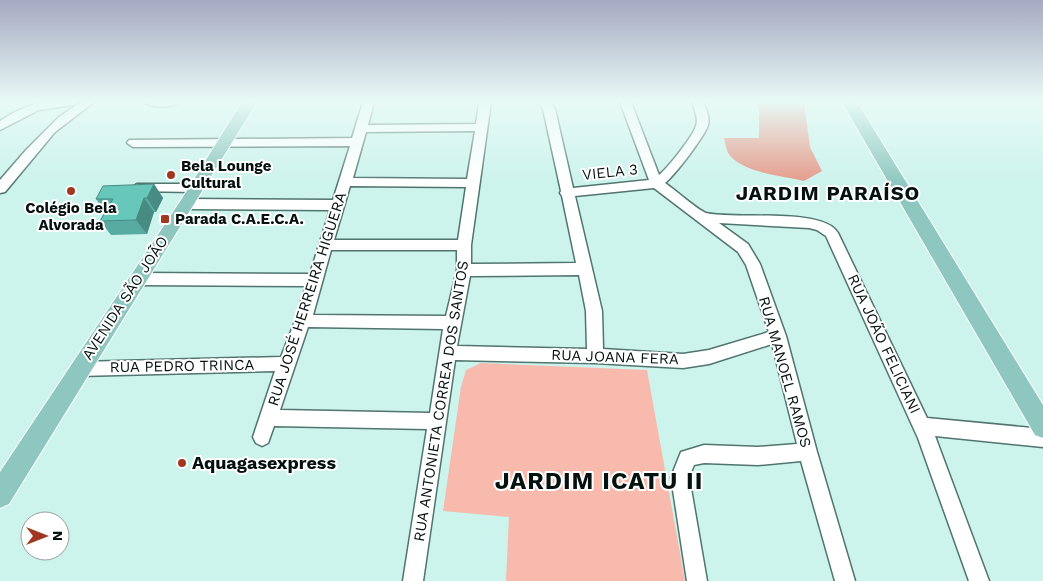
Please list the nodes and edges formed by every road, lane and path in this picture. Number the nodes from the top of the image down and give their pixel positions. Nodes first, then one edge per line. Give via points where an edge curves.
1 (49, 129) edge
2 (234, 129) edge
3 (361, 129) edge
4 (453, 129) edge
5 (482, 129) edge
6 (553, 129) edge
7 (635, 129) edge
8 (700, 129) edge
9 (865, 129) edge
10 (359, 136) junction
11 (133, 143) dead end
12 (226, 143) junction
13 (345, 182) junction
14 (473, 183) junction
15 (657, 183) junction
16 (126, 188) edge
17 (0, 189) edge
18 (566, 193) junction
19 (191, 196) junction
20 (338, 204) junction
21 (701, 217) junction
22 (326, 245) junction
23 (464, 245) junction
24 (584, 269) junction
25 (464, 270) junction
26 (138, 279) junction
27 (314, 280) junction
28 (303, 321) junction
29 (452, 323) junction
30 (778, 336) junction
31 (448, 353) junction
32 (595, 356) junction
33 (286, 364) junction
34 (79, 368) junction
35 (269, 418) junction
36 (437, 421) junction
37 (922, 426) junction
38 (1043, 428) edge
39 (262, 437) dead end
40 (1043, 438) edge
41 (808, 452) junction
42 (0, 495) edge
43 (413, 581) edge
44 (698, 581) edge
45 (845, 581) edge
46 (979, 581) edge

1 - 17 street
2 - 12 main road, AVENIDA SÃO JOÃO
3 - 10 street, RUA JOSÉ HERREIRA HIGUERA
4 - 10 street
5 - 14 street, RUA ANTONIETA CORREA DOS SANTOS
6 - 18 street
7 - 15 street
8 - 15 street via 672,171
9 - 38 main road
10 - 12 street
10 - 13 street, RUA JOSÉ HERREIRA HIGUERA
11 - 12 street
12 - 19 main road, AVENIDA SÃO JOÃO
13 - 14 street
13 - 20 street, RUA JOSÉ HERREIRA HIGUERA
14 - 23 street, RUA ANTONIETA CORREA DOS SANTOS
15 - 18 street, VIELA 3
15 - 21 street, RUA MANOEL RAMOS
16 - 19 street
18 - 24 street
19 - 20 street
19 - 26 main road, AVENIDA SÃO JOÃO
20 - 22 street, RUA JOSÉ HERREIRA HIGUERA
21 - 30 street, RUA MANOEL RAMOS via 743,248 753,264
21 - 37 street, RUA JOÃO FELICIANI via 809,224 821,226 831,233
22 - 23 street
22 - 27 street, RUA JOSÉ HERREIRA HIGUERA
23 - 25 street, RUA ANTONIETA CORREA DOS SANTOS
24 - 25 street
24 - 32 street via 594,311
25 - 29 street, RUA ANTONIETA CORREA DOS SANTOS
26 - 27 street
26 - 34 main road, AVENIDA SÃO JOÃO
27 - 28 street, RUA JOSÉ HERREIRA HIGUERA
28 - 29 street
28 - 33 street, RUA JOSÉ HERREIRA HIGUERA
29 - 31 street, RUA ANTONIETA CORREA DOS SANTOS
30 - 32 street, RUA JOANA FERA via 709,357 682,361
30 - 41 street, RUA MANOEL RAMOS
31 - 32 street, RUA JOANA FERA
31 - 36 street, RUA ANTONIETA CORREA DOS SANTOS
33 - 34 street, RUA PEDRO TRINCA
33 - 35 street, RUA JOSÉ HERREIRA HIGUERA
34 - 42 main road, AVENIDA SÃO JOÃO
35 - 36 street
35 - 39 street, RUA JOSÉ HERREIRA HIGUERA
36 - 43 street, RUA ANTONIETA CORREA DOS SANTOS
37 - 40 street
37 - 46 street, RUA JOÃO FELICIANI
41 - 44 street via 758,456 704,454 688,458 680,477
41 - 45 street, RUA MANOEL RAMOS

